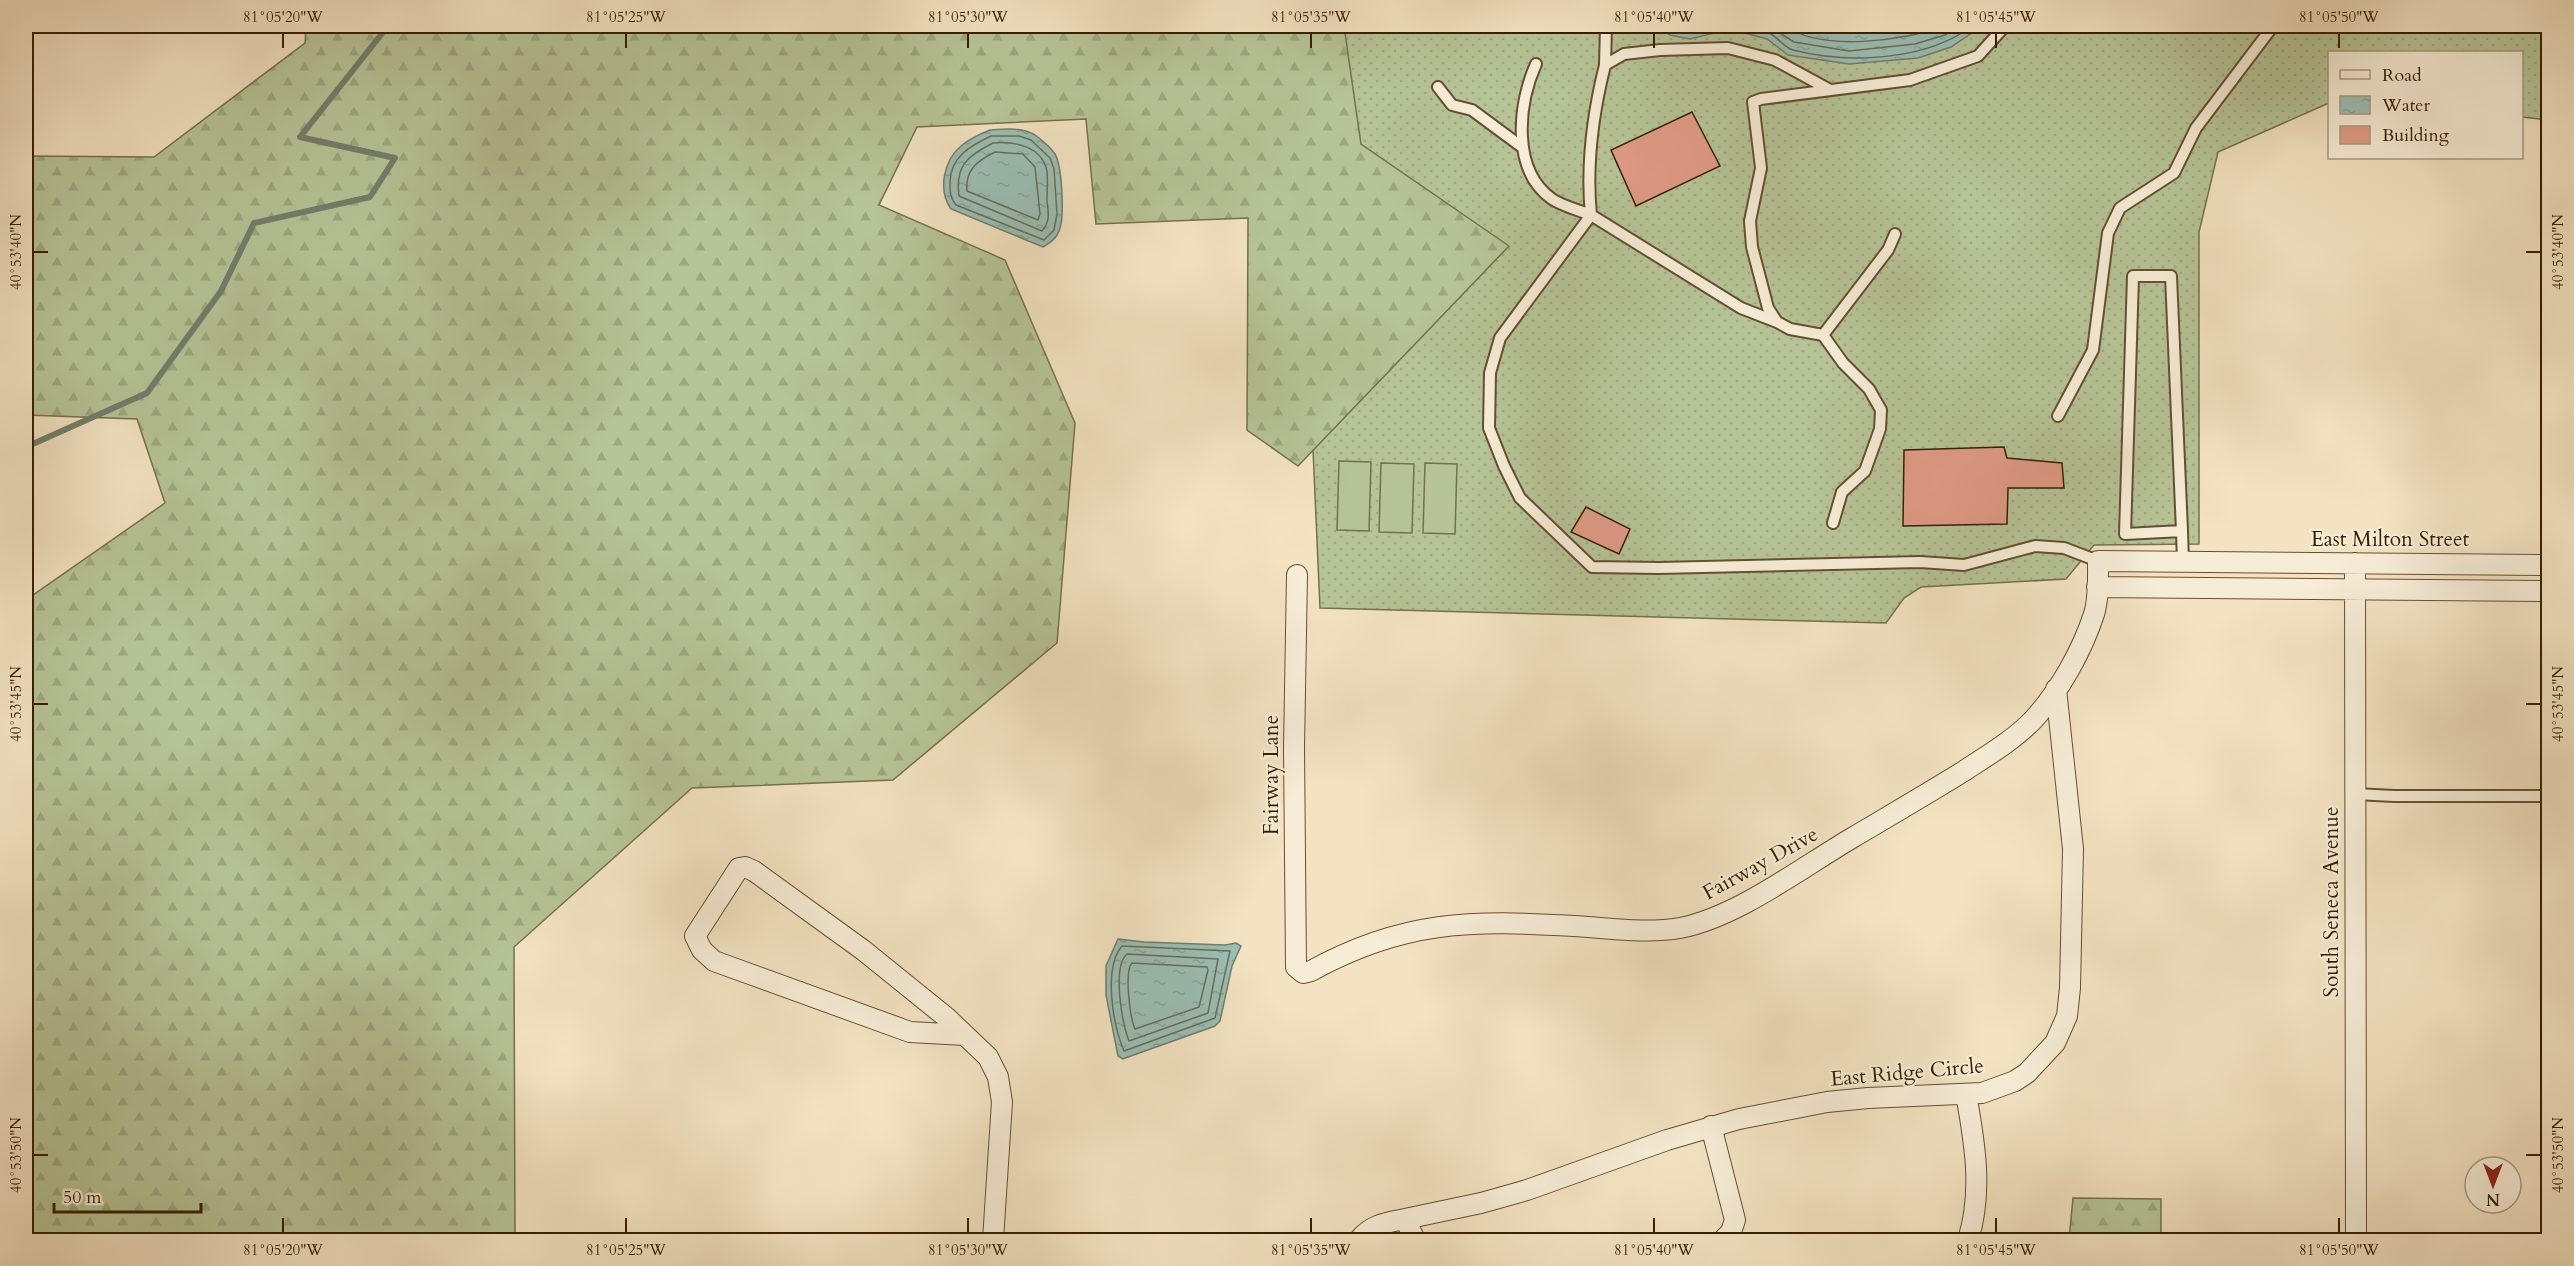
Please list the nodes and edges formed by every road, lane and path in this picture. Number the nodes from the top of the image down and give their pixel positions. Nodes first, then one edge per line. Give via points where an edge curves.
1 (1606, 26) edge
2 (2005, 26) edge
3 (2273, 26) edge
4 (1536, 64) dead end
5 (1605, 65) junction
6 (1438, 87) dead end
7 (1830, 90) junction
8 (1522, 147) junction
9 (1591, 215) junction
10 (1895, 234) dead end
11 (1777, 322) junction
12 (1823, 334) junction
13 (2058, 416) dead end
14 (1833, 523) dead end
15 (2182, 531) junction
16 (2098, 561) junction
17 (2183, 562) junction
18 (2232, 562) junction
19 (2355, 563) junction
20 (2548, 565) edge
21 (1297, 575) dead end
22 (2097, 587) junction
23 (2232, 589) junction
24 (2355, 590) junction
25 (2548, 591) edge
26 (2056, 690) junction
27 (2355, 794) junction
28 (2548, 796) edge
29 (1301, 972) joint
30 (964, 1035) junction
31 (1966, 1095) junction
32 (1711, 1126) junction
33 (1405, 1219) junction
34 (1729, 1238) edge
35 (993, 1240) edge
36 (1359, 1240) edge
37 (1415, 1240) edge
38 (1968, 1240) edge
39 (2356, 1240) edge

1 - 5 lane
2 - 7 lane via 1978,56 1910,80
3 - 13 lane via 2196,128 2174,173 2120,208 2108,233 2094,350
4 - 8 lane via 1524,95
5 - 7 lane via 1624,54 1728,48 1775,60
5 - 9 lane via 1594,109
6 - 8 lane via 1452,105 1472,110
7 - 11 lane via 1753,102 1761,168 1750,221 1752,247 1768,308
8 - 9 lane via 1538,186 1553,200
9 - 11 lane via 1741,308
9 - 16 lane via 1500,338 1490,373 1489,428 1520,498 1592,567 1920,562 1964,565 2035,546 2064,548
10 - 12 lane via 1888,250
11 - 12 lane via 1790,329
12 - 14 lane via 1843,363 1869,389 1881,410 1880,429 1865,471 1842,492
15 - 15 lane via 2171,276 2133,276 2125,534
15 - 17 lane
16 - 17 street, East Milton Street
16 - 22 street
17 - 18 street, East Milton Street
18 - 19 street, East Milton Street
18 - 23 street
19 - 20 street, East Milton Street
19 - 24 street, South Seneca Avenue
21 - 29 street, Fairway Lane via 1296,967
22 - 23 street
22 - 26 street via 2095,612
23 - 24 street
24 - 25 street
24 - 27 street, South Seneca Avenue
26 - 29 street, Fairway Drive via 2027,725 1993,752 1722,915 1680,928 1650,931 1472,922 1442,925 1398,934
26 - 31 street, East Ridge Circle via 2073,849 2067,1017 2055,1043 2027,1073 2000,1088
27 - 28 lane
27 - 39 street, South Seneca Avenue
30 - 30 street via 863,951 745,867 739,868 695,936 714,961 910,1032
30 - 35 street via 988,1057 998,1077 1002,1102
31 - 32 street, East Ridge Circle via 1827,1102
31 - 38 street via 1978,1177 1976,1212
32 - 33 street, East Ridge Circle via 1527,1190
32 - 34 street via 1733,1207 1735,1220
33 - 36 street, East Ridge Circle via 1379,1224
33 - 37 street

